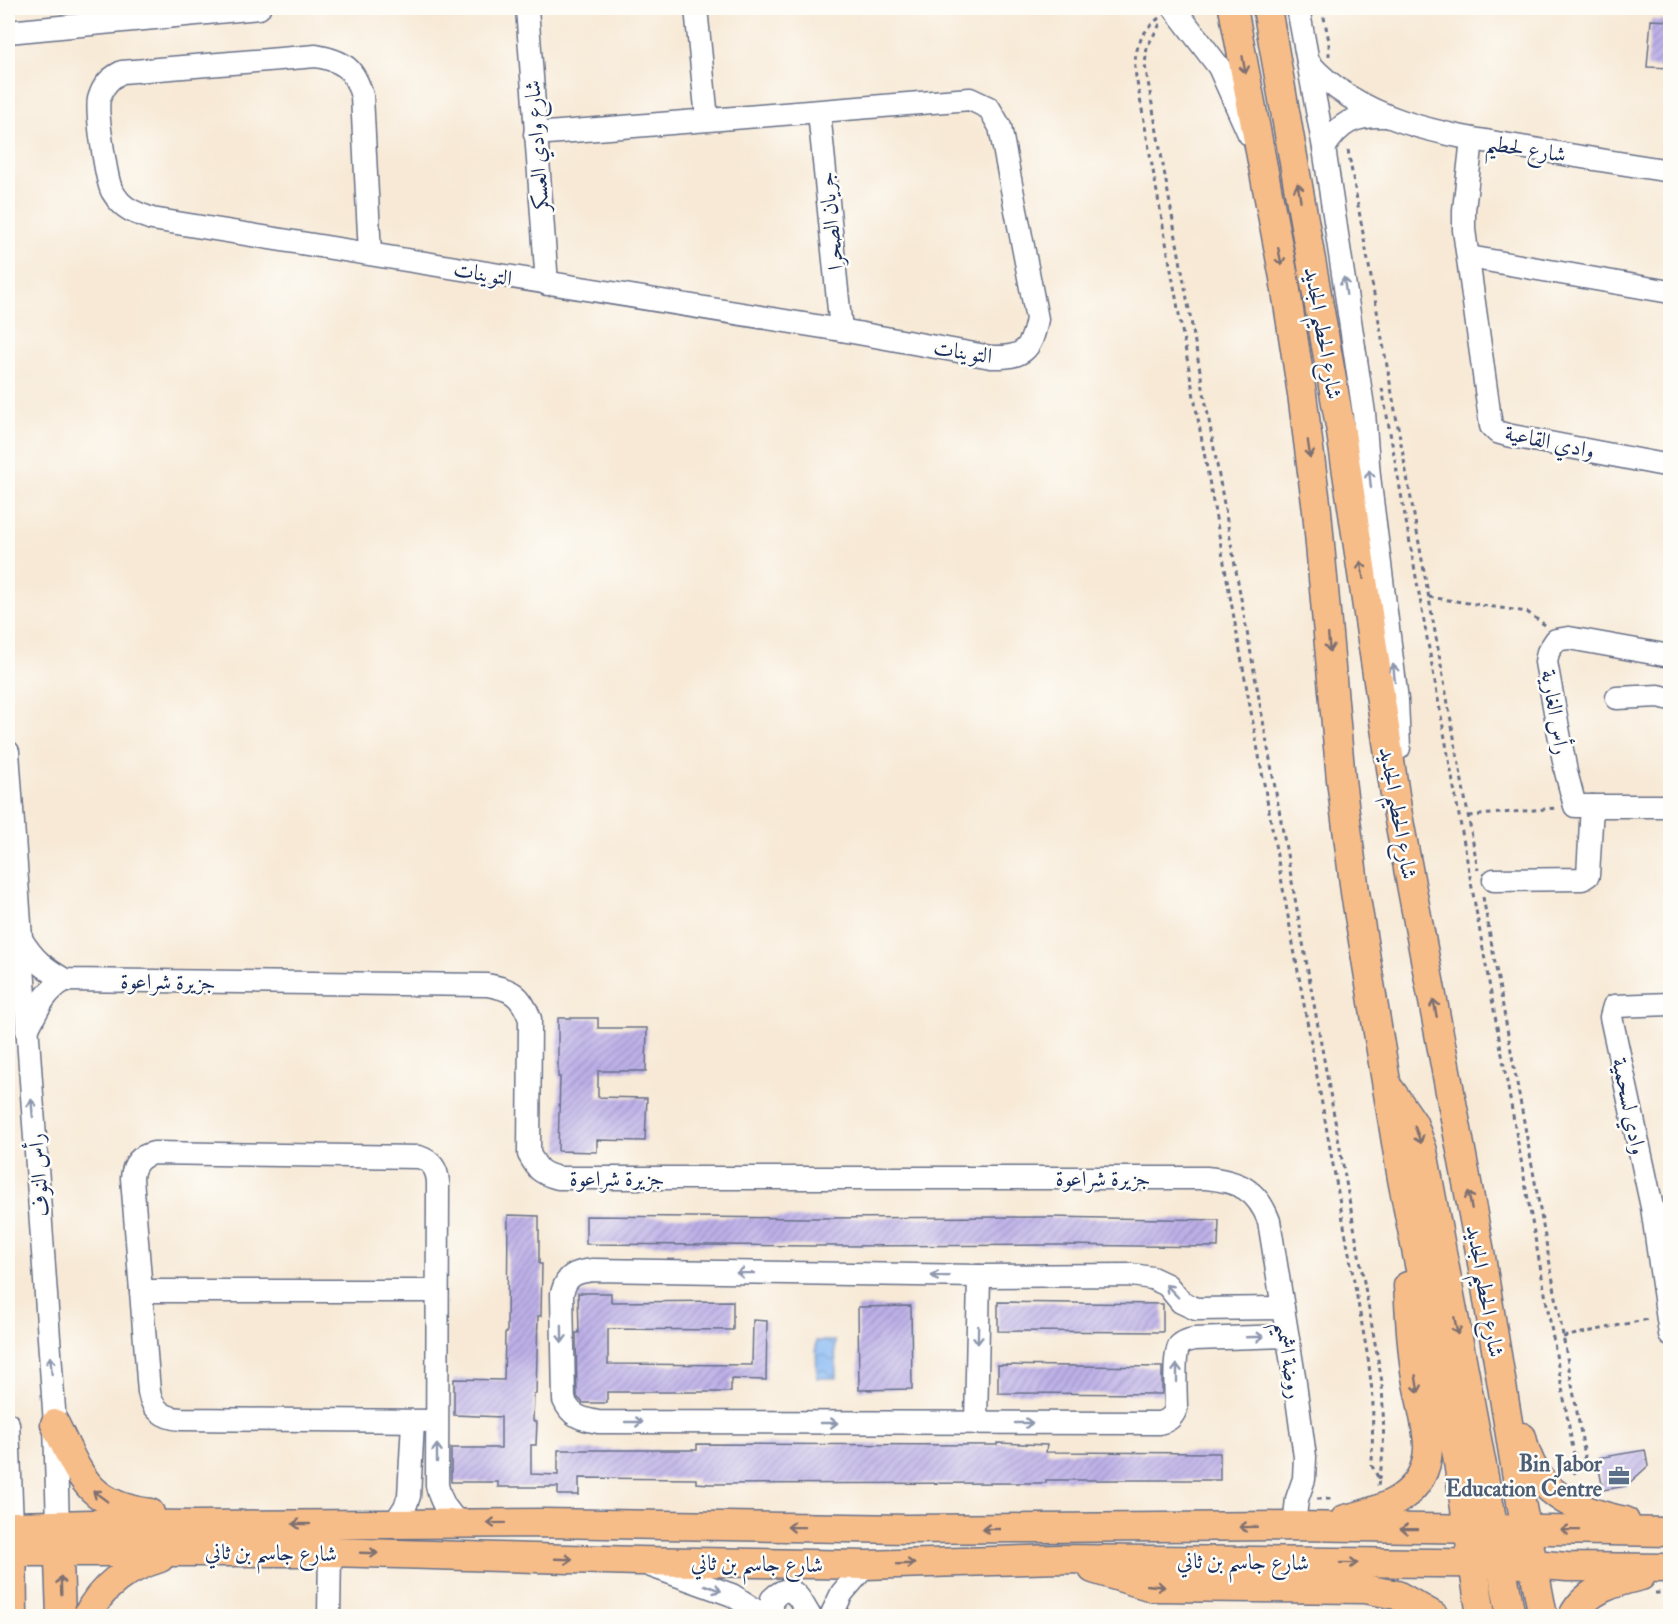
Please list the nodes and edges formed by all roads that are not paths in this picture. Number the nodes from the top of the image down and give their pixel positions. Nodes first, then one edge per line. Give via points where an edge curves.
1 (259, 8) edge
2 (527, 8) edge
3 (696, 8) edge
4 (1233, 8) edge
5 (1267, 8) edge
6 (1298, 8) edge
7 (1170, 11) edge
8 (8, 32) edge
9 (1317, 64) junction
10 (819, 112) junction
11 (1384, 116) junction
12 (707, 119) junction
13 (536, 134) junction
14 (1472, 139) junction
15 (1335, 147) junction
16 (1262, 161) junction
17 (1671, 171) edge
18 (370, 254) junction
19 (1469, 258) junction
20 (547, 284) junction
21 (1671, 292) edge
22 (841, 330) junction
23 (1671, 465) edge
24 (1671, 656) edge
25 (1617, 698) dead end
26 (1671, 699) edge
27 (8, 752) edge
28 (1583, 806) junction
29 (1671, 806) edge
30 (1398, 815) junction
31 (1485, 884) road end
32 (21, 939) junction
33 (65, 980) junction
34 (1671, 1004) edge
35 (26, 1032) junction
36 (1387, 1086) junction
37 (1402, 1179) junction
38 (1256, 1196) joint
39 (1661, 1207) edge
40 (1481, 1257) junction
41 (979, 1276) junction
42 (141, 1291) junction
43 (437, 1291) junction
44 (1282, 1308) junction
45 (1670, 1325) edge
46 (1287, 1336) junction
47 (437, 1421) junction
48 (413, 1422) junction
49 (976, 1423) junction
50 (8, 1424) edge
51 (55, 1424) junction
52 (1299, 1517) junction
53 (460, 1523) junction
54 (394, 1524) junction
55 (1481, 1530) junction
56 (1526, 1530) junction
57 (1671, 1532) edge
58 (192, 1538) junction
59 (59, 1540) junction
60 (11, 1544) edge
61 (330, 1552) junction
62 (1059, 1559) junction
63 (638, 1562) junction
64 (1473, 1564) junction
65 (1502, 1564) junction
66 (1533, 1564) junction
67 (866, 1565) junction
68 (1671, 1568) edge
69 (13, 1617) edge
70 (62, 1617) edge
71 (87, 1617) edge
72 (329, 1617) edge
73 (765, 1617) edge
74 (772, 1617) edge
75 (810, 1617) edge
76 (831, 1617) edge
77 (1434, 1617) edge
78 (1481, 1617) edge
79 (1512, 1617) edge
80 (1543, 1617) edge
81 (1574, 1617) edge

1 - 8 street
2 - 13 street, شارع وادي العسكر
3 - 12 street
4 -> 16 main road, شارع الحطيم الجديد
30 -> 5 main road, شارع الحطيم الجديد via 1340,426
6 - 9 street
7 - 16 street via 1219,67
9 - 11 street, شارع لحطيم via 1328,82 1344,95
9 - 15 street
10 - 12 street, التوينات
10 - 22 street, جريان الصحرا
10 - 22 street, التوينات via 970,99 989,108 1000,127 1037,319 1034,337 1026,350 1010,357
11 - 14 street, شارع لحطيم
11 - 15 street, شارع لحطيم via 1366,115 1351,120 1338,129
12 - 13 street, التوينات
13 - 20 street, شارع وادي العسكر
14 - 17 street, شارع لحطيم
14 - 19 street, وادي القاعية via 1464,210
30 -> 15 street via 1395,681
16 -> 36 main road, شارع الحطيم الجديد via 1308,441 1348,836
18 - 18 street, التوينات via 135,213 121,203 107,174 98,102 103,88 110,78 122,72 316,56 336,60 350,69 362,96
18 - 20 street, التوينات
19 - 21 street
19 - 23 street, وادي القاعية via 1491,426 1507,435
20 - 22 street, التوينات
24 - 28 street, رأس الغارية via 1569,638 1556,640 1548,652 1546,662 1566,772
25 - 26 street
27 - 32 street, رأس النوف
28 - 29 street
28 - 31 street, رأس الغارية via 1588,875 1582,879
40 -> 30 main road, شارع الحطيم الجديد
32 - 33 street via 32,957
32 - 35 street, رأس النوف
33 - 35 street via 43,999
33 - 38 street, جزيرة شراعوة via 503,988 525,1005 530,1019 529,1154 537,1169 558,1178 1206,1178 1233,1183
34 - 39 street, وادي لسحمية via 1614,1006 1611,1017
51 -> 35 street, رأس النوف
36 - 37 main road, شارع الحطيم الجديد
36 -> 55 main road via 1413,1123 1423,1151
37 -> 52 main road via 1412,1351 1428,1448 1425,1466 1408,1494 1372,1513
37 - 55 main road, شارع الحطيم الجديد via 1457,1455
38 - 44 street, روضة اشميم via 1269,1221
39 - 45 street, وادي لسحمية
40 - 56 main road, شارع الحطيم الجديد
40 - 57 main road via 1496,1301 1524,1446 1544,1484 1582,1509
44 -> 41 street via 1196,1309 1181,1302 1167,1285 1132,1275
41 -> 49 street
41 -> 49 street via 593,1270 568,1277 562,1293 564,1400 576,1417 598,1422
42 - 43 street
42 - 43 street via 132,1172 138,1161 154,1153 425,1159 438,1175
42 - 48 street via 150,1400 166,1416
43 - 47 street
44 - 46 street, روضة اشميم
49 -> 46 street via 1167,1421 1176,1409 1177,1356 1184,1341
46 - 52 street, روضة اشميم via 1305,1457
47 - 48 street
53 -> 47 street via 447,1511 439,1494
48 - 54 street via 409,1496
50 - 60 street
58 -> 51 main road via 110,1503 89,1488
51 - 59 street, رأس النوف
52 -> 53 main road, شارع جاسم بن ثاني via 907,1529
55 -> 52 main road, شارع جاسم بن ثاني
53 - 54 main road, شارع جاسم بن ثاني
54 -> 58 main road, شارع جاسم بن ثاني
55 - 56 main road, شارع جاسم بن ثاني
55 - 64 main road, شارع الحطيم الجديد
55 - 65 main road
55 - 66 main road
57 -> 56 main road, شارع جاسم بن ثاني
56 - 66 main road, شارع الحطيم الجديد
58 - 59 main road, شارع جاسم بن ثاني via 92,1524
58 - 61 main road, شارع جاسم بن ثاني
58 - 71 main road via 122,1574 103,1591
59 - 60 main road, شارع جاسم بن ثاني
70 -> 59 main road
60 - 69 main road
61 -> 63 main road, شارع جاسم بن ثاني
61 - 72 street
62 -> 64 main road, شارع جاسم بن ثاني
67 -> 62 main road, شارع جاسم بن ثاني
62 -> 77 main road via 1152,1587 1365,1589 1396,1596
63 - 67 main road, شارع جاسم بن ثاني
63 -> 73 street via 732,1595
64 - 65 main road, شارع جاسم بن ثاني
64 - 78 main road, شارع الحطيم الجديد
65 - 66 main road, شارع جاسم بن ثاني
65 - 79 main road
66 - 68 main road
66 - 80 main road, شارع الحطيم الجديد
67 - 76 street via 842,1593
68 - 81 main road via 1607,1586 1587,1597
74 - 75 street via 772,1599 786,1591 800,1599

